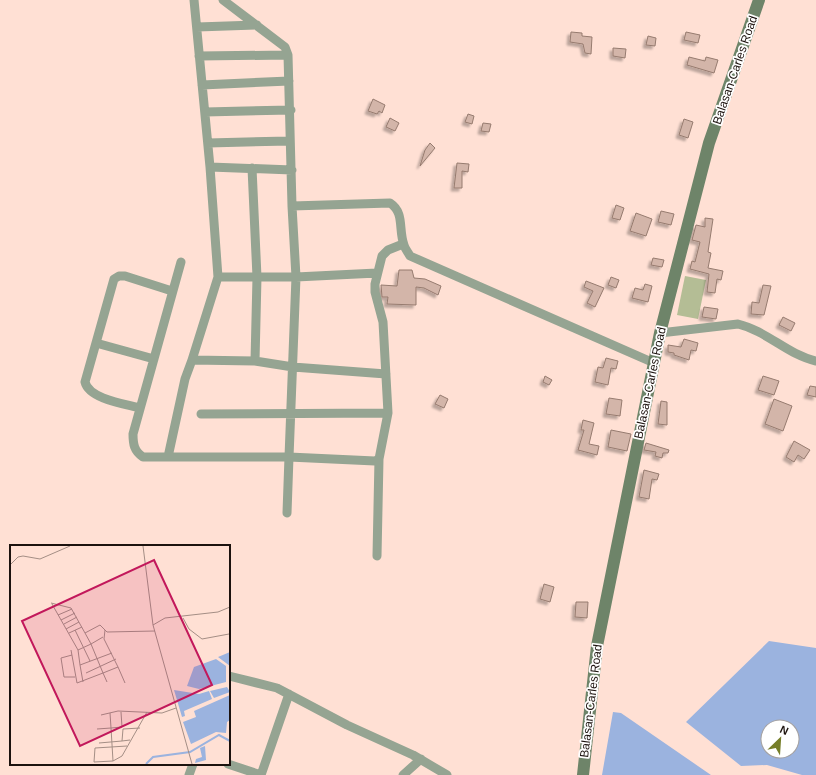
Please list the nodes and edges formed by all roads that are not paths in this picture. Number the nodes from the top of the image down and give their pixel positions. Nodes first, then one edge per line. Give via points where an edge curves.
1 (194, 0) edge
2 (223, 0) edge
3 (759, 0) edge
4 (257, 25) junction
5 (197, 27) junction
6 (288, 55) junction
7 (199, 56) junction
8 (289, 81) junction
9 (202, 85) junction
10 (291, 110) junction
11 (205, 112) junction
12 (290, 141) junction
13 (208, 142) junction
14 (210, 167) junction
15 (252, 168) junction
16 (292, 170) junction
17 (292, 206) junction
18 (403, 244) junction
19 (181, 262) dead end
20 (377, 273) junction
21 (218, 277) junction
22 (257, 277) junction
23 (296, 277) junction
24 (172, 291) junction
25 (660, 333) junction
26 (96, 343) junction
27 (154, 358) junction
28 (192, 360) junction
29 (816, 360) edge
30 (255, 362) junction
31 (654, 363) junction
32 (293, 367) junction
33 (386, 374) junction
34 (140, 408) junction
35 (388, 413) junction
36 (201, 414) dead end
37 (291, 415) junction
38 (168, 457) junction
39 (290, 457) junction
40 (379, 459) junction
41 (287, 513) dead end
42 (377, 556) dead end
43 (230, 676) edge
44 (289, 694) junction
45 (421, 759) junction
46 (194, 765) edge
47 (230, 765) edge
48 (189, 775) edge
49 (403, 775) edge
50 (447, 775) edge
51 (583, 775) edge

1 - 5 street
2 - 4 street
3 - 25 main road, Balasan-Carles Road via 709,143
4 - 5 street
4 - 6 street via 285,47
5 - 7 street
6 - 7 street
6 - 8 street
7 - 9 street
8 - 9 street
8 - 10 street
9 - 11 street
10 - 11 street
10 - 12 street
11 - 13 street
12 - 13 street
12 - 16 street
13 - 14 street
14 - 15 street
14 - 21 street
15 - 16 street
15 - 22 street
16 - 17 street
17 - 18 street via 390,203 400,213
17 - 23 street
18 - 20 street via 388,250 382,256
18 - 31 street via 410,256 418,261
19 - 24 street
20 - 23 street
20 - 33 street via 375,292 383,322
21 - 22 street
21 - 28 street
22 - 23 street
22 - 30 street
23 - 32 street
24 - 26 street via 125,276 114,279
24 - 27 street
25 - 29 street via 738,324 770,337 803,358
25 - 31 main road, Balasan-Carles Road
26 - 27 street
26 - 34 street via 85,382 86,387 106,399
27 - 34 street
28 - 30 street
28 - 38 street via 185,379
30 - 32 street
31 - 51 main road, Balasan-Carles Road via 597,646
32 - 33 street
32 - 37 street
33 - 35 street
34 - 38 street via 133,434 133,446 143,457
35 - 37 street
35 - 40 street
36 - 37 street
37 - 39 street
38 - 39 street
39 - 40 street via 375,461
39 - 41 street
40 - 42 street
43 - 44 street via 277,688
44 - 45 street via 347,725
44 - 47 street via 261,775
45 - 49 street
45 - 50 street
46 - 48 street

